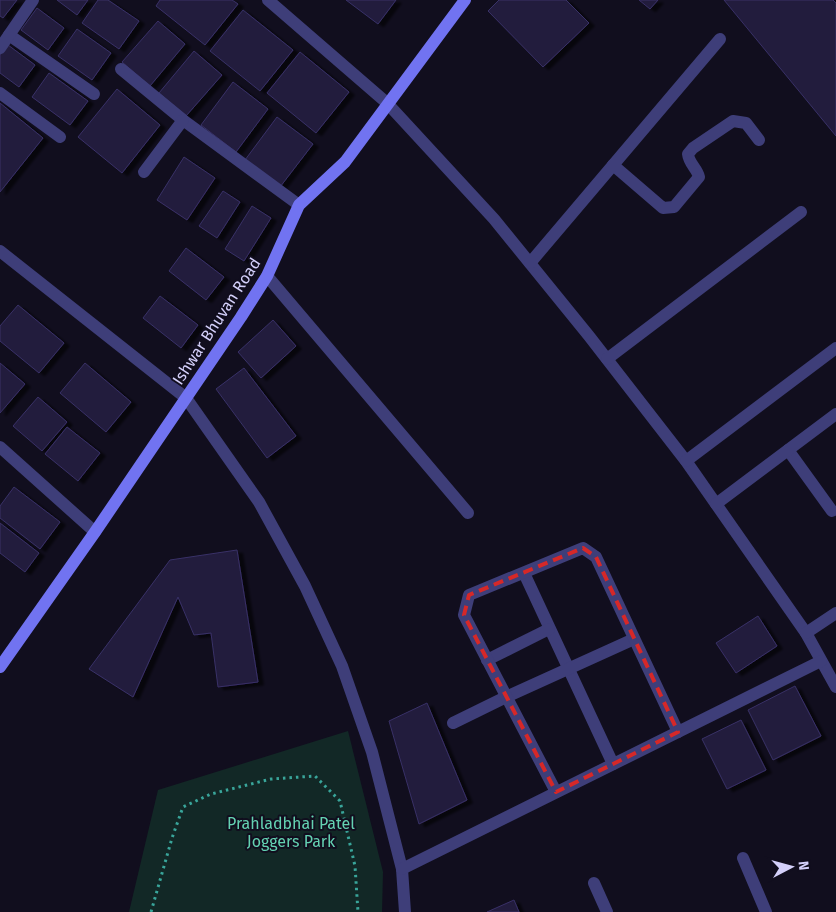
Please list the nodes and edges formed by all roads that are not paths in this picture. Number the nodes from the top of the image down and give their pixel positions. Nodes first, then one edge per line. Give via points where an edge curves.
1 (33, 0) edge
2 (268, 0) edge
3 (465, 0) edge
4 (9, 35) junction
5 (720, 39) dead end
6 (0, 48) edge
7 (121, 69) dead end
8 (0, 93) edge
9 (94, 94) dead end
10 (387, 103) junction
11 (183, 120) junction
12 (60, 137) dead end
13 (759, 140) dead end
14 (613, 164) junction
15 (144, 172) dead end
16 (299, 205) junction
17 (801, 212) dead end
18 (0, 251) edge
19 (530, 263) junction
20 (267, 276) junction
21 (836, 348) edge
22 (607, 359) junction
23 (186, 398) junction
24 (836, 414) edge
25 (0, 447) edge
26 (788, 450) junction
27 (686, 461) junction
28 (716, 504) junction
29 (832, 511) dead end
30 (468, 513) dead end
31 (95, 532) junction
32 (524, 573) junction
33 (836, 613) edge
34 (549, 629) junction
35 (806, 633) junction
36 (634, 639) junction
37 (487, 660) junction
38 (821, 660) junction
39 (0, 667) edge
40 (567, 669) junction
41 (836, 687) edge
42 (506, 696) junction
43 (453, 723) dead end
44 (678, 732) junction
45 (613, 764) junction
46 (556, 792) junction
47 (743, 858) dead end
48 (402, 869) junction
49 (594, 883) dead end
50 (405, 912) edge
51 (607, 912) edge
52 (766, 912) edge

1 - 4 street
2 - 10 street
3 - 10 street, Ishwar Bhuvan Road
4 - 6 street
4 - 9 street
5 - 14 street
7 - 11 street
8 - 12 street
10 - 16 street, Ishwar Bhuvan Road via 345,162
10 - 19 street
11 - 15 street
11 - 16 street
13 - 14 street via 746,123 734,121 693,148 688,154 689,161 699,177 674,208 669,209 663,208
14 - 19 street
16 - 20 street, Ishwar Bhuvan Road
17 - 22 street
18 - 23 street
19 - 22 street
20 - 23 street, Ishwar Bhuvan Road
20 - 30 street
21 - 27 street
22 - 27 street
23 - 31 street, Ishwar Bhuvan Road
23 - 48 street via 258,502 305,586 342,666 372,752
24 - 26 street
25 - 31 street
26 - 28 street
26 - 29 street
27 - 28 street
28 - 35 street
31 - 39 street, Ishwar Bhuvan Road
32 - 34 street
32 - 36 street via 584,548 596,557
32 - 37 street via 469,595 464,615
33 - 35 street
34 - 37 street
34 - 40 street
35 - 38 street
36 - 40 street
36 - 44 street
37 - 42 street
38 - 41 street
38 - 44 street
40 - 42 street
40 - 45 street
42 - 43 street
42 - 46 street
44 - 45 street
45 - 46 street
46 - 48 street
47 - 52 street
48 - 50 street
49 - 51 street

